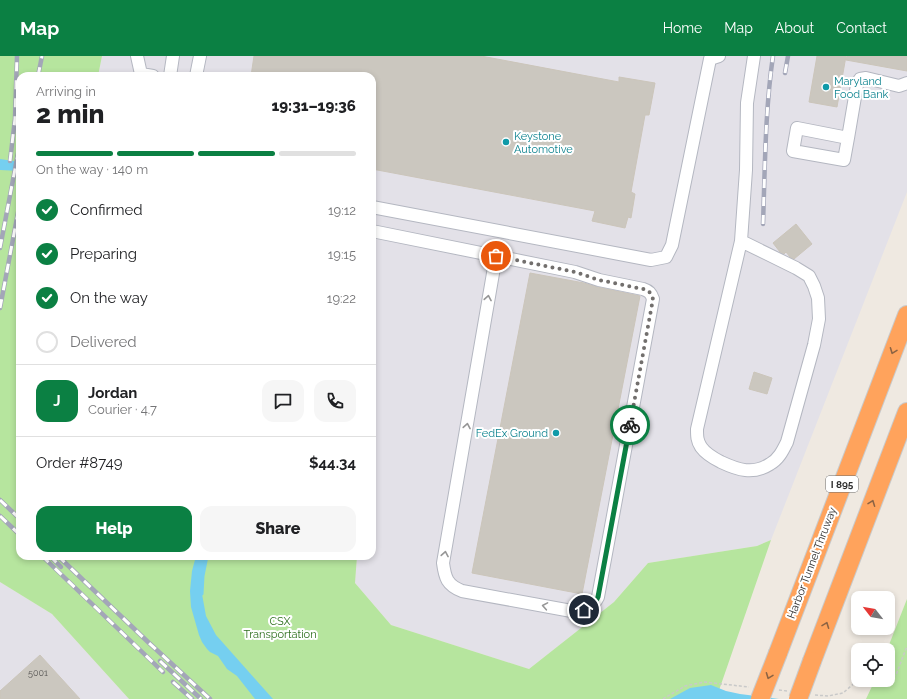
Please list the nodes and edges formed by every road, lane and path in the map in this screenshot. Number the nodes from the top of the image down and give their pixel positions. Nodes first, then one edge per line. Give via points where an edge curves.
1 (137, 56) edge
2 (173, 56) edge
3 (200, 56) edge
4 (719, 56) edge
5 (754, 56) edge
6 (141, 72) edge
7 (171, 72) edge
8 (197, 72) edge
9 (907, 83) edge
10 (848, 138) dead end
11 (376, 208) edge
12 (376, 232) edge
13 (741, 241) junction
14 (496, 256) junction
15 (907, 315) edge
16 (907, 412) edge
17 (907, 646) edge
18 (895, 676) edge
19 (760, 699) edge
20 (798, 699) edge

1 - 6 street
2 - 7 street
3 - 8 street
4 - 11 street via 710,59 672,245 666,257 651,260
5 - 13 street via 747,104
9 - 10 street via 899,86 866,78 860,79
12 - 14 street
13 - 13 street via 697,429 697,439 706,453 714,458 740,470 750,470 771,464 787,442 819,319 818,298 809,276
14 -> 14 street via 643,289 649,291 653,299 598,597 595,603 577,612 462,591 450,584 445,574 443,563
15 -> 19 highway, Harbor Tunnel Thruway / I 895, bridge
20 -> 16 highway, bridge
17 - 18 path

